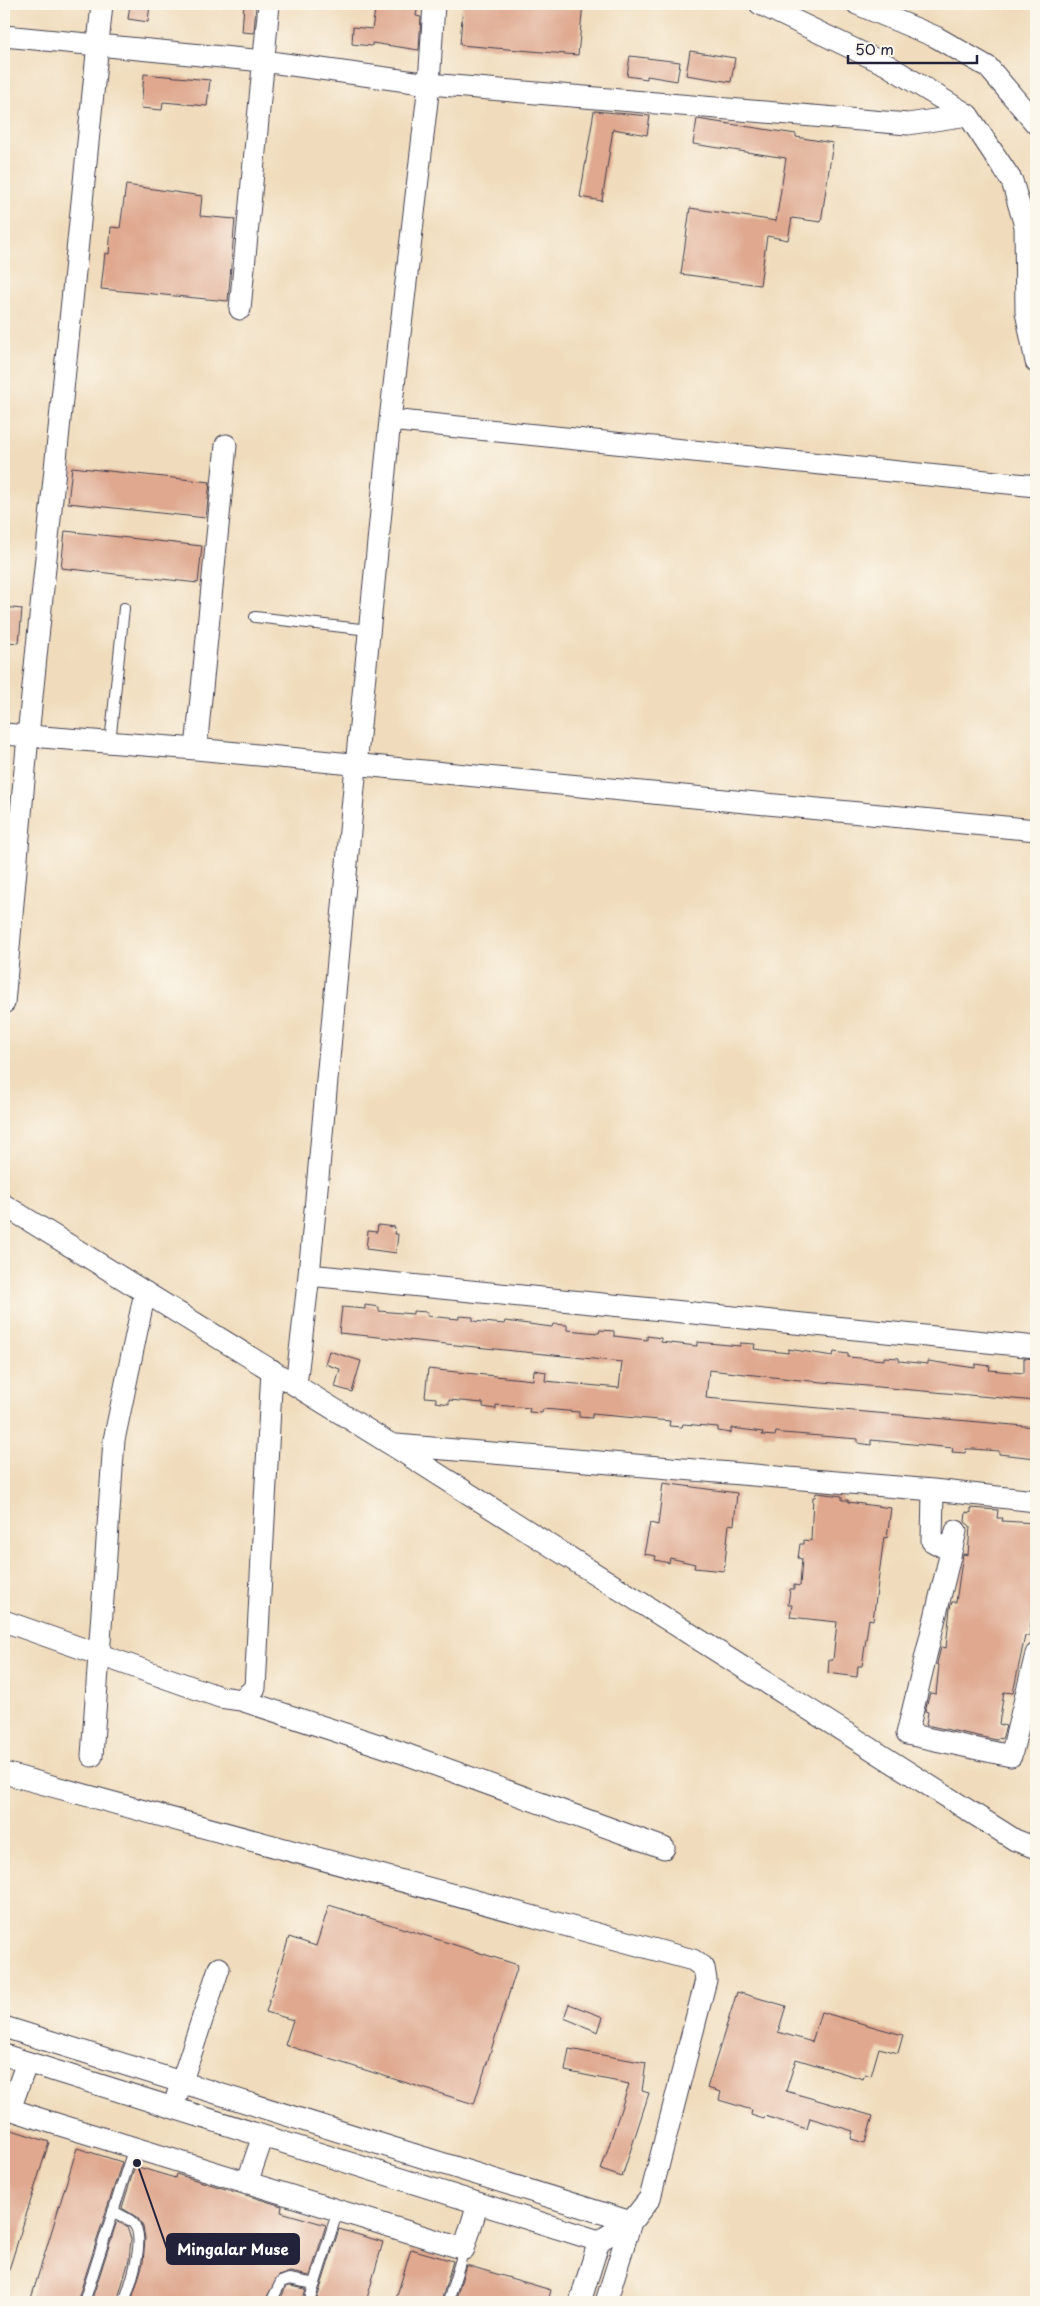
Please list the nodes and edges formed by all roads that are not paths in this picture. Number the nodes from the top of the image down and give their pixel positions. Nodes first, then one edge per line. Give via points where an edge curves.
1 (102, 4) edge
2 (269, 4) edge
3 (434, 4) edge
4 (760, 4) edge
5 (857, 4) edge
6 (4, 36) edge
7 (98, 45) junction
8 (263, 61) junction
9 (428, 84) junction
10 (968, 115) junction
11 (1036, 124) edge
12 (240, 309) dead end
13 (1036, 362) edge
14 (390, 420) junction
15 (226, 446) dead end
16 (1036, 486) edge
17 (124, 608) dead end
18 (255, 617) dead end
19 (369, 630) junction
20 (4, 734) edge
21 (28, 736) junction
22 (110, 743) junction
23 (196, 749) junction
24 (356, 766) junction
25 (1036, 830) edge
26 (4, 1003) edge
27 (4, 1205) edge
28 (309, 1275) junction
29 (146, 1292) junction
30 (1036, 1347) edge
31 (272, 1370) junction
32 (296, 1385) junction
33 (392, 1445) junction
34 (934, 1490) junction
35 (1036, 1501) edge
36 (4, 1621) edge
37 (98, 1654) junction
38 (1036, 1654) edge
39 (241, 1700) junction
40 (92, 1756) dead end
41 (4, 1773) edge
42 (664, 1848) dead end
43 (1036, 1848) edge
44 (219, 1968) dead end
45 (4, 2027) edge
46 (4, 2055) edge
47 (26, 2062) junction
48 (182, 2082) junction
49 (174, 2108) junction
50 (7, 2117) edge
51 (263, 2136) junction
52 (134, 2147) junction
53 (247, 2183) junction
54 (478, 2203) junction
55 (338, 2210) junction
56 (113, 2211) junction
57 (631, 2222) junction
58 (600, 2241) junction
59 (464, 2249) junction
60 (314, 2284) junction
61 (84, 2302) edge
62 (124, 2302) edge
63 (270, 2302) edge
64 (309, 2302) edge
65 (448, 2302) edge
66 (580, 2302) edge
67 (606, 2302) edge

1 - 7 street
2 - 8 street
3 - 9 street
4 - 10 street via 887,65
5 - 11 street via 936,37 988,67
6 - 7 street
7 - 8 street
7 - 21 street
8 - 9 street
8 - 12 street
9 - 10 street via 908,124
9 - 14 street
10 - 13 street via 1012,181 1025,226 1026,312
14 - 16 street
14 - 19 street
15 - 23 street
17 - 22 lane
18 - 19 lane
19 - 24 street
20 - 21 street
21 - 22 street
21 - 26 street
22 - 23 street
23 - 24 street
24 - 25 street
24 - 28 street
27 - 29 street
28 - 30 street
28 - 32 street
29 - 31 street
29 - 37 street via 114,1440
31 - 32 street
31 - 39 street via 255,1688
32 - 33 street
33 - 34 street
33 - 43 street via 1015,1840
34 - 35 street
34 - 38 street via 932,1541 953,1541 907,1734 1011,1756
36 - 37 street
37 - 39 street via 220,1697
37 - 40 street
39 - 42 street via 400,1752
41 - 57 street via 693,1960 704,1968 706,1980 650,2198
44 - 48 street
45 - 48 street
46 - 47 street
47 - 49 street
47 - 50 street
48 - 49 street
48 - 57 street
49 - 51 street
50 - 52 street
51 - 53 street
51 - 54 street
52 - 53 street
52 - 56 lane
53 - 55 street
54 - 58 street
54 - 59 street
55 - 59 street
55 - 60 lane
56 - 61 lane
56 - 62 lane via 134,2223 139,2235 132,2280
57 - 58 street
57 - 67 street
58 - 66 street
59 - 65 lane
60 - 63 lane via 288,2279 281,2282
60 - 64 lane

